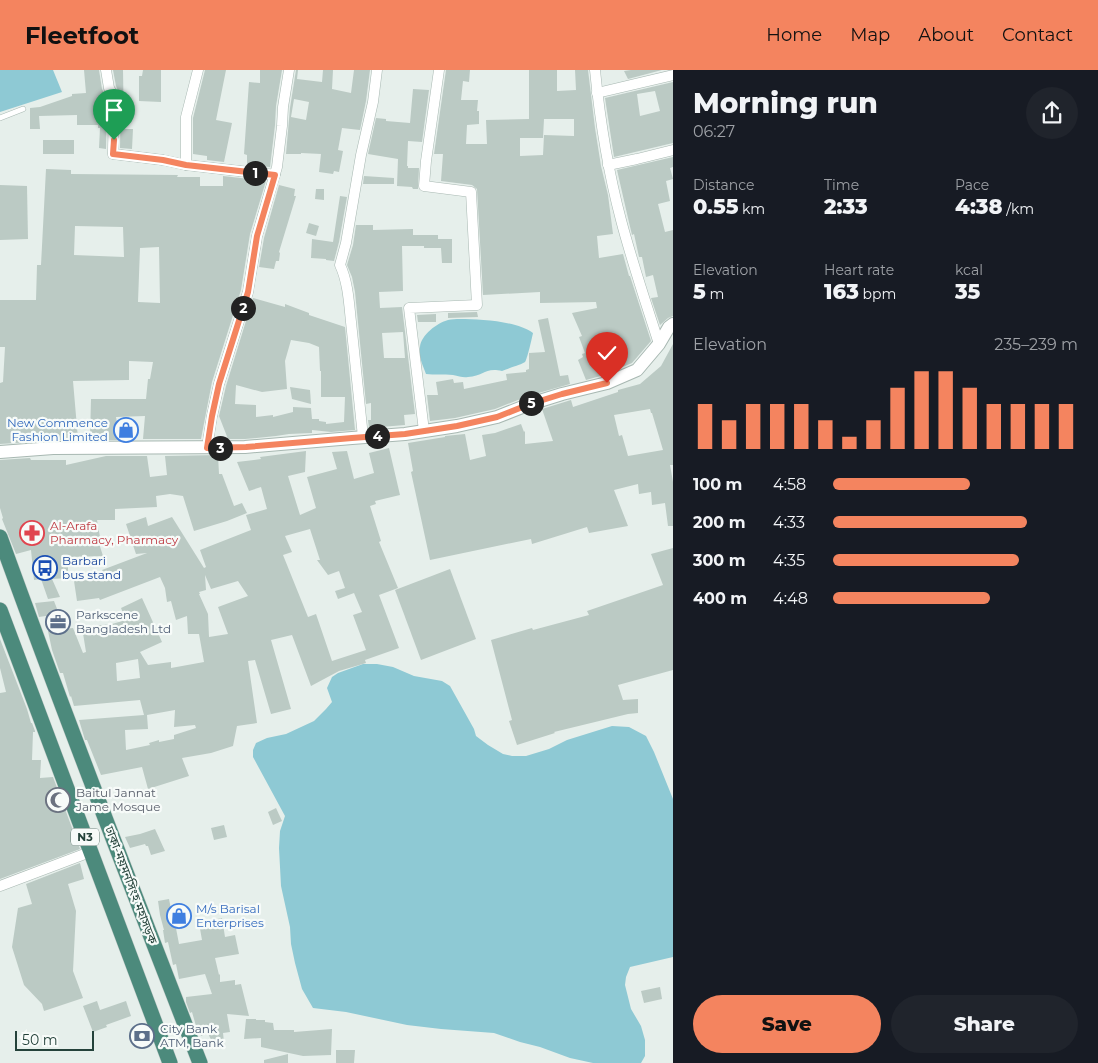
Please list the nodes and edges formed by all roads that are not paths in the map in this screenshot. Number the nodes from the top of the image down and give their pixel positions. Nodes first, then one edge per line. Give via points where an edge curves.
1 (106, 70) edge
2 (198, 70) edge
3 (289, 70) edge
4 (377, 70) edge
5 (439, 70) edge
6 (595, 70) edge
7 (673, 76) edge
8 (597, 93) junction
9 (23, 109) dead end
10 (0, 118) edge
11 (673, 150) edge
12 (186, 165) junction
13 (608, 165) junction
14 (275, 175) junction
15 (673, 324) edge
16 (659, 344) junction
17 (424, 431) junction
18 (362, 437) junction
19 (207, 448) junction
20 (0, 452) edge
21 (0, 537) edge
22 (0, 610) edge
23 (90, 852) junction
24 (0, 886) edge
25 (170, 1063) edge
26 (200, 1063) edge

1 - 12 street via 114,97 113,154
2 - 12 street via 186,117
3 - 14 street
4 - 18 street via 340,266 348,296
5 - 17 street via 424,186 471,192 477,305 409,308
6 - 8 street
7 - 8 street
8 - 13 street
9 - 10 lane
11 - 13 street
12 - 14 street
13 - 16 street via 621,220
14 - 19 street via 257,236 248,292 219,384
15 - 16 street
16 - 17 street via 637,370 607,383 562,394 497,417
17 - 18 street
18 - 19 street
19 - 20 street via 53,448
21 - 26 highway, ঢাকা-ময়মনসিংহ মহাসড়ক / N3
22 - 23 highway, N3
23 - 24 street
23 - 25 highway, N3

